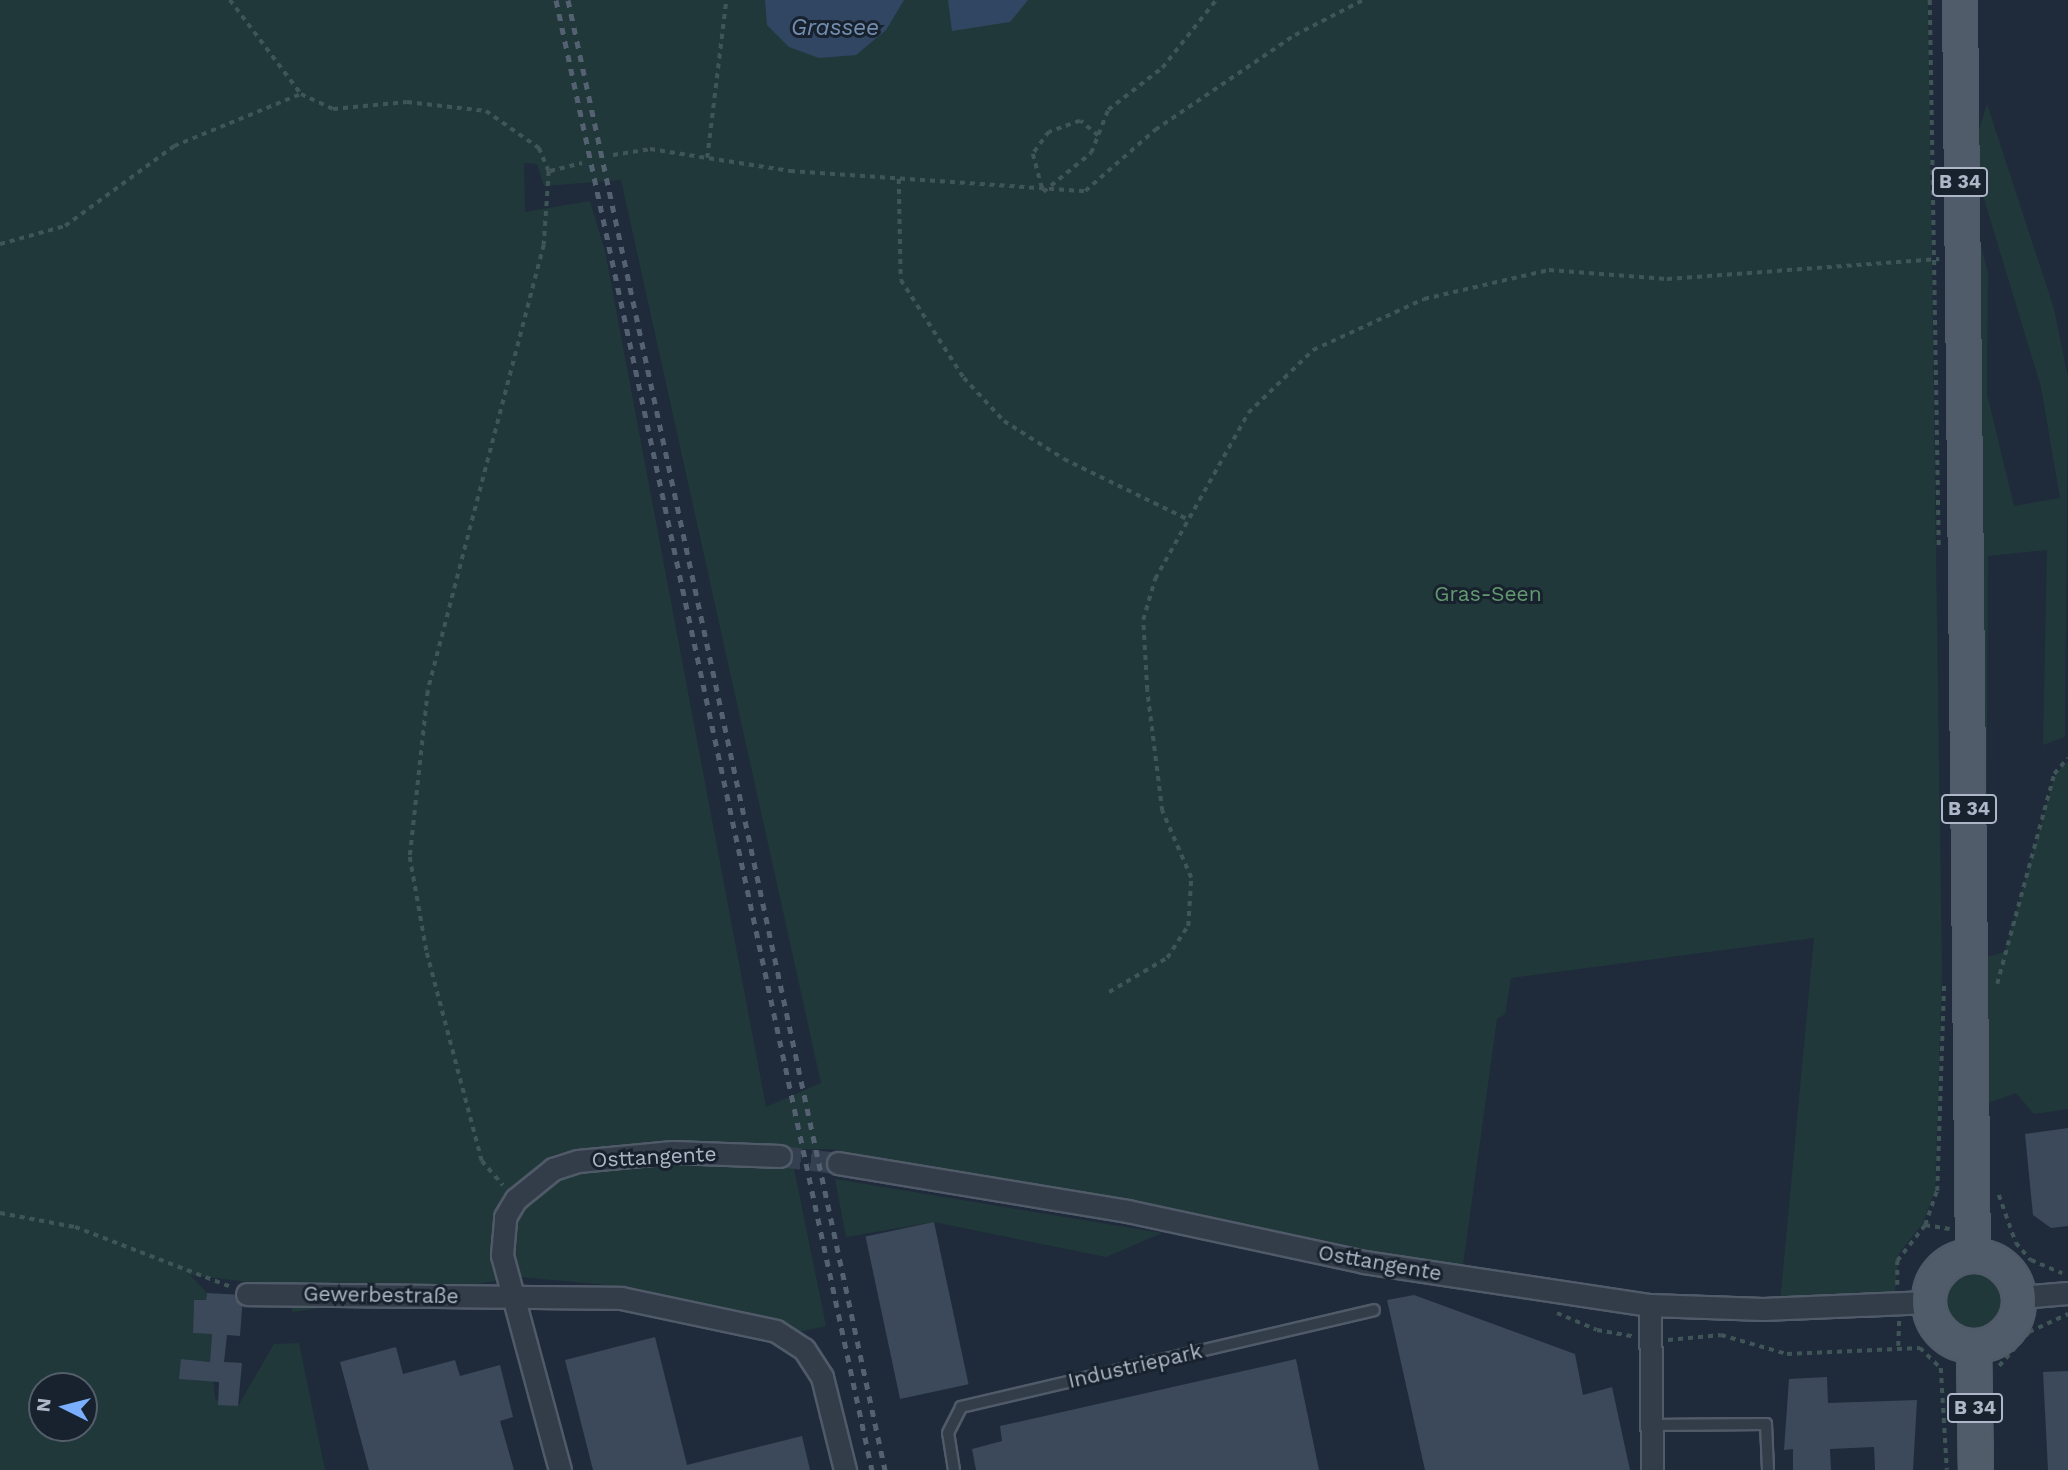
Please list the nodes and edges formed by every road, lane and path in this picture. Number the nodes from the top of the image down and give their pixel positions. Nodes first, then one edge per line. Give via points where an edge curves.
1 (230, 0) edge
2 (726, 0) edge
3 (1216, 0) edge
4 (1363, 0) edge
5 (1930, 0) edge
6 (1960, 0) edge
7 (300, 94) junction
8 (1098, 136) junction
9 (613, 155) dead end
10 (706, 158) junction
11 (582, 163) dead end
12 (549, 171) junction
13 (899, 179) junction
14 (1042, 192) junction
15 (0, 244) edge
16 (1936, 259) junction
17 (1187, 519) junction
18 (1939, 563) dead end
19 (2068, 758) edge
20 (1944, 971) dead end
21 (1109, 992) dead end
22 (1996, 993) dead end
23 (780, 1156) tunnel mouth
24 (838, 1164) tunnel mouth
25 (1998, 1182) dead end
26 (516, 1199) junction
27 (0, 1213) edge
28 (1973, 1255) junction
29 (2068, 1273) edge
30 (2068, 1293) edge
31 (247, 1294) joint
32 (514, 1297) junction
33 (2020, 1297) junction
34 (1914, 1302) junction
35 (1650, 1305) junction
36 (1374, 1310) dead end
37 (2068, 1314) edge
38 (1898, 1346) dead end
39 (1974, 1360) junction
40 (1943, 1377) junction
41 (1648, 1425) junction
42 (560, 1470) edge
43 (845, 1470) edge
44 (954, 1470) edge
45 (1652, 1470) edge
46 (1768, 1470) edge
47 (1947, 1470) edge
48 (1976, 1470) edge

1 - 7 path
2 - 10 path
3 - 8 path via 1162,68 1108,110
4 - 14 path via 1295,35 1155,130 1085,191
5 - 16 path
6 - 28 main road, B 34
7 - 12 path via 333,109 407,102 486,111 539,148
7 - 15 path via 174,146 65,226
8 - 14 path via 1091,153
8 - 14 path via 1080,121 1049,132 1033,153
9 - 10 path via 650,149
10 - 13 path
11 - 12 path
12 - 26 path via 544,245 428,691 410,857 427,953 482,1161
13 - 14 path
13 - 17 path via 901,280 964,378 1004,421 1064,459
16 - 17 path via 1667,279 1549,270 1424,299 1313,350 1248,414
16 - 18 path
17 - 21 path via 1155,579 1143,620 1162,811 1191,878 1188,926 1167,958
19 - 22 path via 2054,774
20 - 34 path via 1937,1191 1925,1225 1898,1261
23 - 26 street, Osttangente via 673,1152 578,1161 553,1169
24 - 35 street, Osttangente via 1127,1211 1364,1262
25 - 29 path via 2016,1243 2031,1260
26 - 32 street, Osttangente via 502,1233
27 - 31 path via 75,1227
28 - 33 main road via 2009,1271
28 - 34 main road via 1937,1274
30 - 33 street
31 - 32 street, Gewerbestraße
32 - 42 street
32 - 43 street, Gewerbestraße via 621,1298 776,1331 804,1349 822,1377
33 - 39 main road via 2002,1337
34 - 35 street, Osttangente
34 - 39 main road
35 - 41 street
36 - 44 lane, Industriepark via 961,1407 948,1433
37 - 39 path via 2029,1332 1995,1373
38 - 40 path via 1930,1353
39 - 40 path
39 - 48 main road, B 34
40 - 47 path
41 - 45 street
41 - 46 lane via 1766,1424

